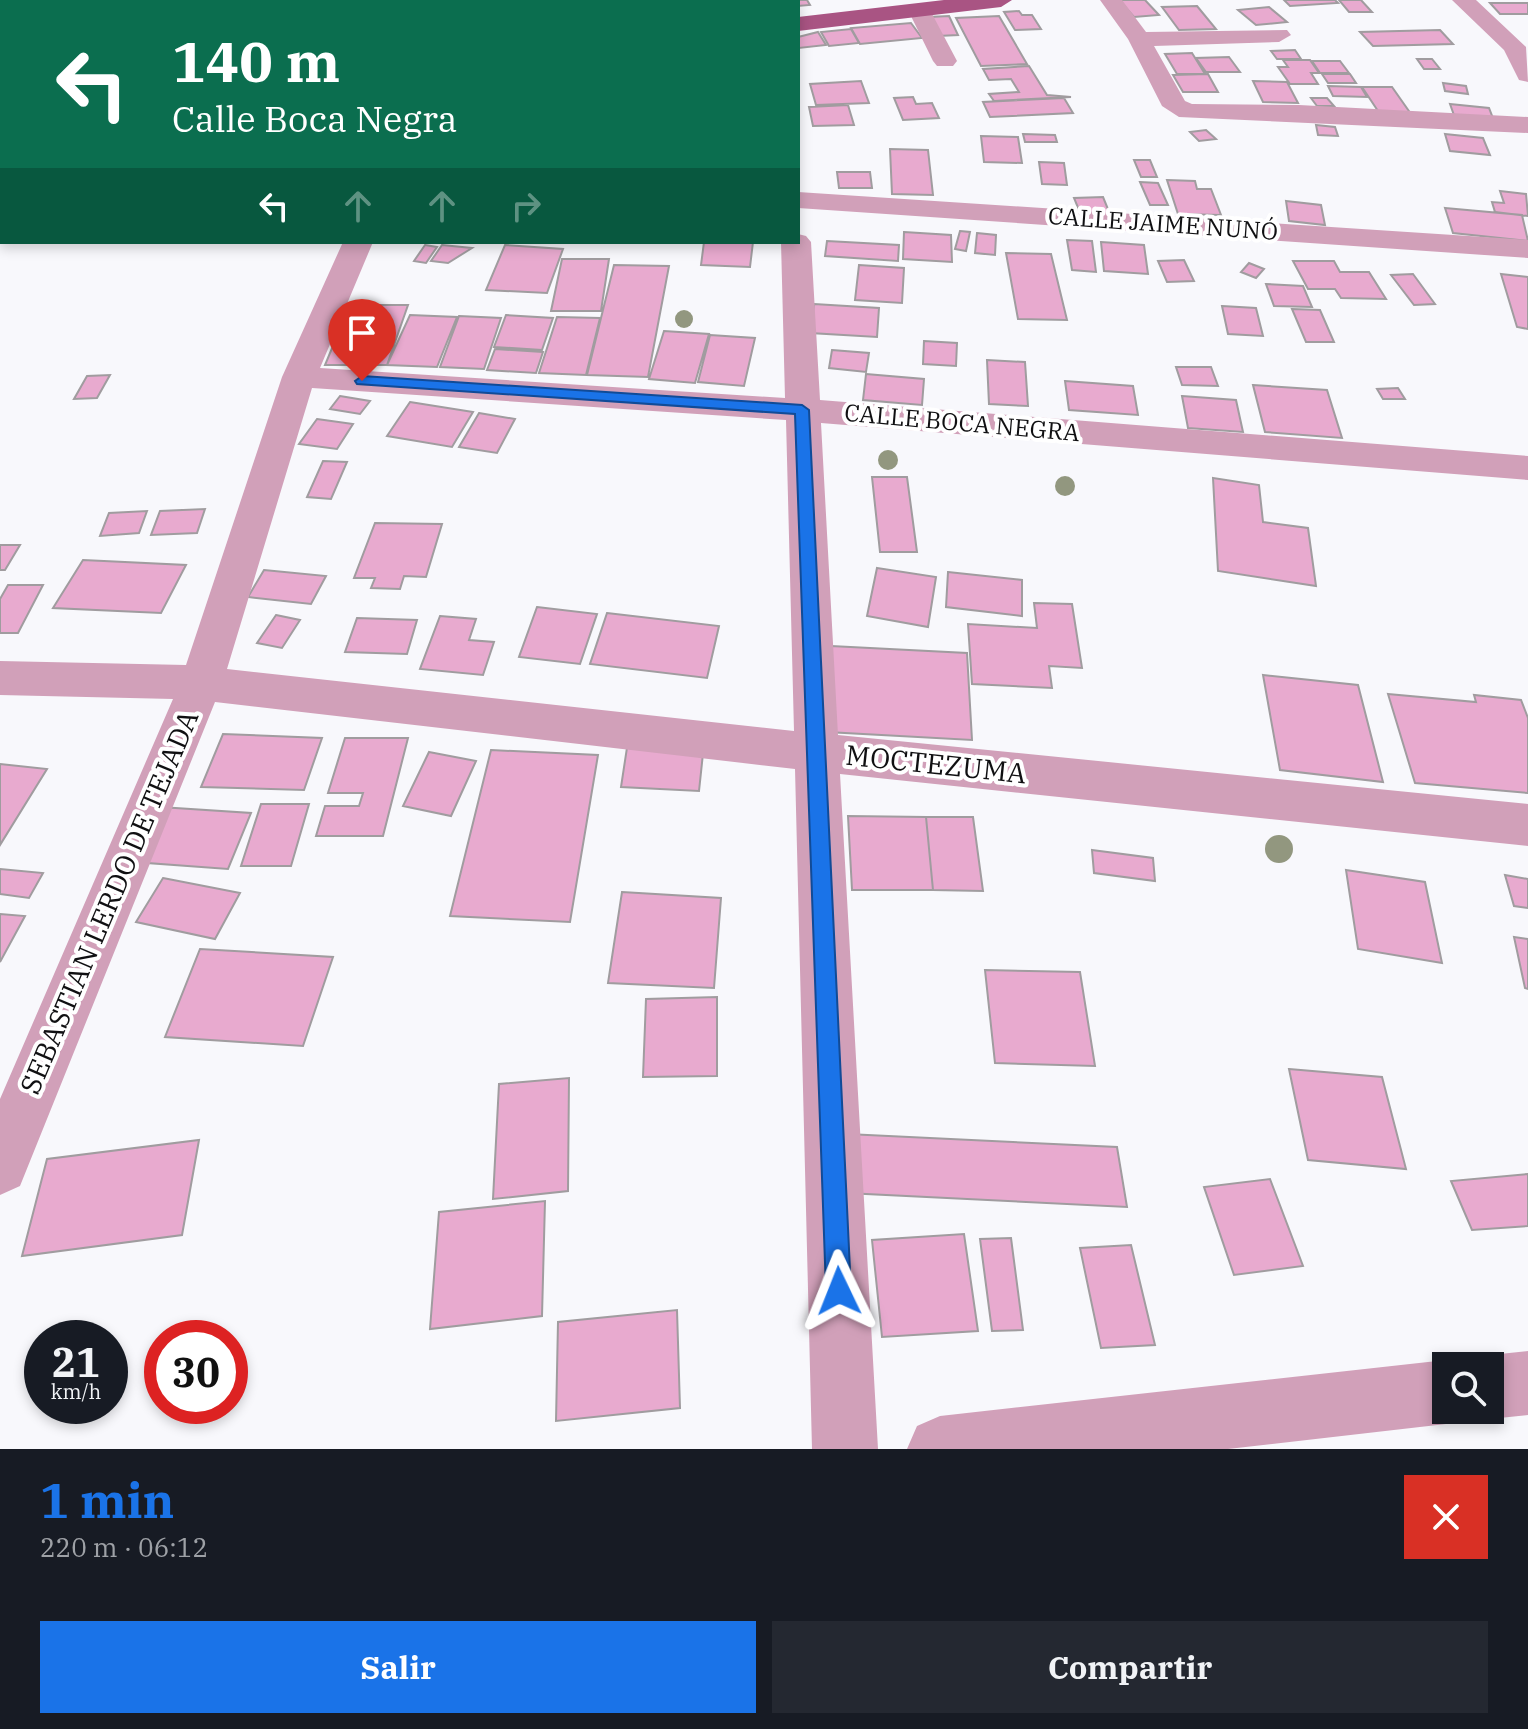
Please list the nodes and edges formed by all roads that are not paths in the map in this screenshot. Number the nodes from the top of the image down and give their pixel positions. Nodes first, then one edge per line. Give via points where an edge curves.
1 (1001, 0) edge
2 (1111, 0) edge
3 (1463, 0) edge
4 (919, 10) junction
5 (800, 24) edge
6 (1279, 35) dead end
7 (1139, 39) junction
8 (945, 61) dead end
9 (1528, 75) edge
10 (1528, 125) edge
11 (800, 200) edge
12 (357, 244) edge
13 (796, 244) edge
14 (1528, 249) edge
15 (299, 377) junction
16 (802, 410) junction
17 (1528, 468) edge
18 (0, 678) edge
19 (201, 683) junction
20 (815, 752) junction
21 (1528, 825) edge
22 (5, 1141) edge
23 (1528, 1383) edge
24 (1504, 1386) edge
25 (1432, 1394) edge
26 (845, 1449) edge
27 (940, 1449) edge

1 - 4 main road
2 - 7 street
3 - 9 street via 1514,47
4 - 5 main road
4 - 8 street
6 - 7 street
7 - 10 street via 1175,106 1188,112
11 - 14 street, CALLE JAIME NUNÓ
12 - 15 street, SEBASTIAN LERDO DE TEJADA
13 - 16 street
15 - 16 street, CALLE BOCA NEGRA
15 - 19 street, SEBASTIAN LERDO DE TEJADA
16 - 17 street, CALLE BOCA NEGRA
16 - 20 street
18 - 19 street, MOCTEZUMA
19 - 20 street, MOCTEZUMA
19 - 22 street, SEBASTIAN LERDO DE TEJADA
20 - 21 street, MOCTEZUMA
20 - 26 street
23 - 24 street
25 - 27 street

